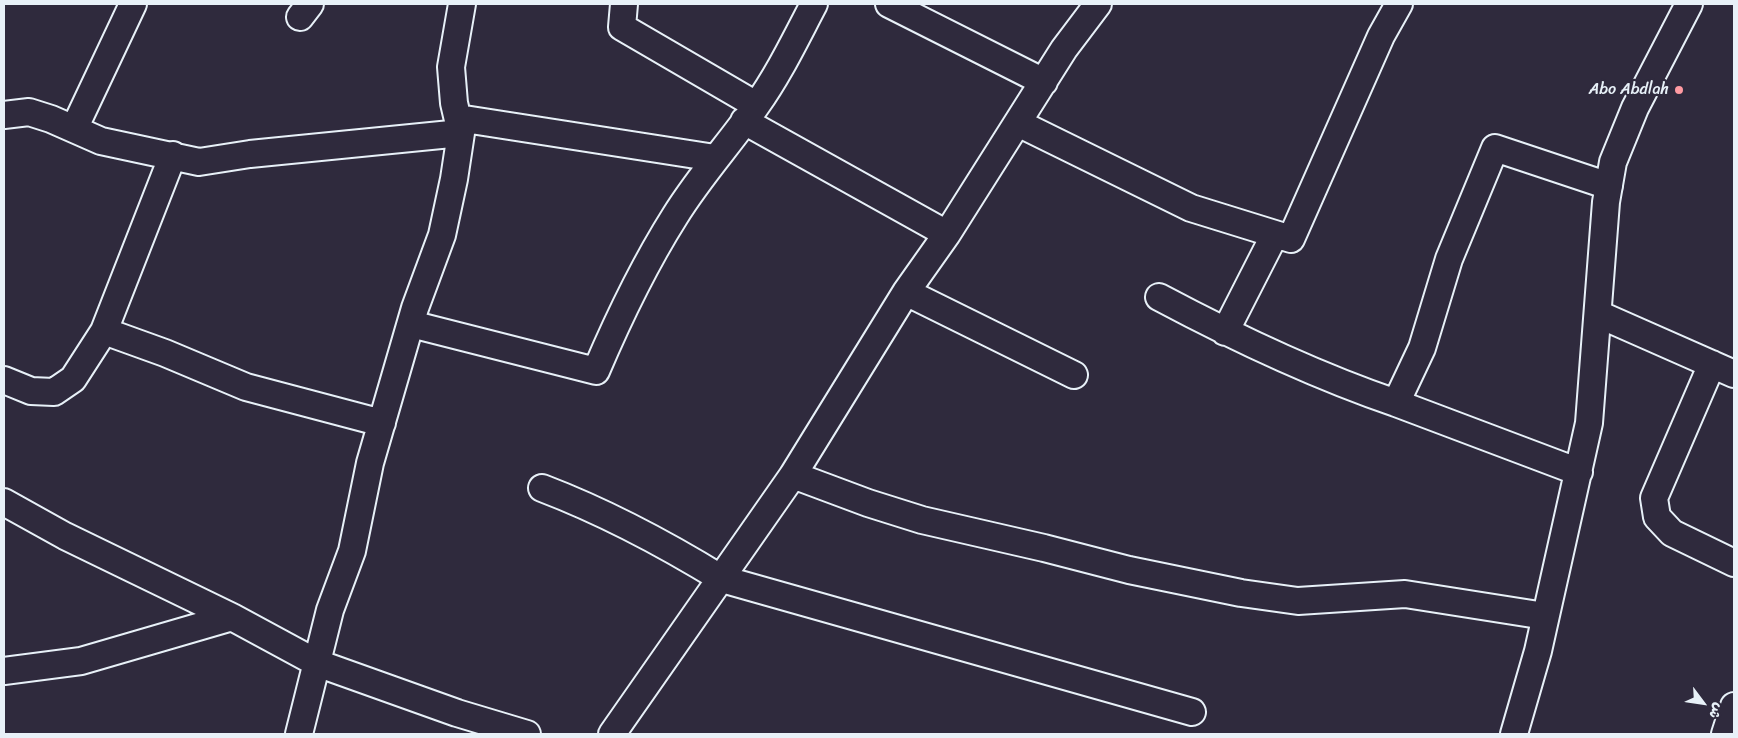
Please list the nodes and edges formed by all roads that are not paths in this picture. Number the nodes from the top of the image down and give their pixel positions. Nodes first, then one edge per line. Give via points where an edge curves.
1 (133, 4) edge
2 (462, 4) edge
3 (624, 4) edge
4 (814, 4) edge
5 (889, 4) edge
6 (1098, 4) edge
7 (1399, 4) edge
8 (1689, 4) edge
9 (1044, 82) junction
10 (750, 113) junction
11 (4, 114) edge
12 (1018, 122) junction
13 (459, 125) junction
14 (74, 129) junction
15 (173, 155) junction
16 (715, 158) junction
17 (1609, 186) junction
18 (947, 234) junction
19 (1275, 234) junction
20 (906, 292) junction
21 (1159, 297) dead end
22 (1598, 314) junction
23 (411, 324) junction
24 (104, 331) junction
25 (1226, 332) junction
26 (1723, 369) edge
27 (1074, 375) dead end
28 (4, 380) edge
29 (1396, 403) junction
30 (382, 423) junction
31 (1579, 472) junction
32 (793, 475) junction
33 (542, 488) dead end
34 (4, 502) edge
35 (1734, 563) edge
36 (722, 579) junction
37 (1545, 616) junction
38 (232, 617) junction
39 (318, 663) junction
40 (4, 671) edge
41 (1734, 706) edge
42 (1192, 712) dead end
43 (299, 734) edge
44 (527, 734) edge
45 (612, 734) edge
46 (1514, 734) edge
47 (1725, 734) edge

1 - 14 street
2 - 13 street via 451,67
3 - 10 street via 622,27
4 - 10 street
5 - 9 street
6 - 9 street
7 - 19 street via 1381,36 1292,239
8 - 17 street via 1635,108 1613,162
9 - 12 street
10 - 16 street
10 - 18 street
11 - 14 street via 29,112
12 - 18 street
12 - 19 street via 1191,208
13 - 15 street via 199,162
13 - 16 street
13 - 23 street via 454,178 442,235
14 - 15 street via 101,141
15 - 24 street
16 - 23 street via 675,215 626,302 596,371
17 - 22 street
17 - 29 street via 1495,148 1449,259 1422,348
18 - 20 street
19 - 25 street
20 - 27 street
20 - 32 street
21 - 25 street
22 - 26 street
22 - 31 street via 1589,422
23 - 30 street
24 - 28 street via 73,379 54,392 31,391
24 - 30 street via 246,387
25 - 29 street via 1338,383
26 - 35 street via 1654,498 1657,517 1672,532
29 - 31 street
30 - 39 street via 370,463 352,551 330,610
31 - 37 street
32 - 36 street
32 - 37 street via 922,520 1241,594 1298,601 1405,594
33 - 36 street via 674,549
34 - 38 street via 65,536
36 - 42 street
36 - 45 street
37 - 46 street
38 - 39 street
38 - 40 street via 81,661
39 - 43 street
39 - 44 street via 457,714
41 - 47 street

